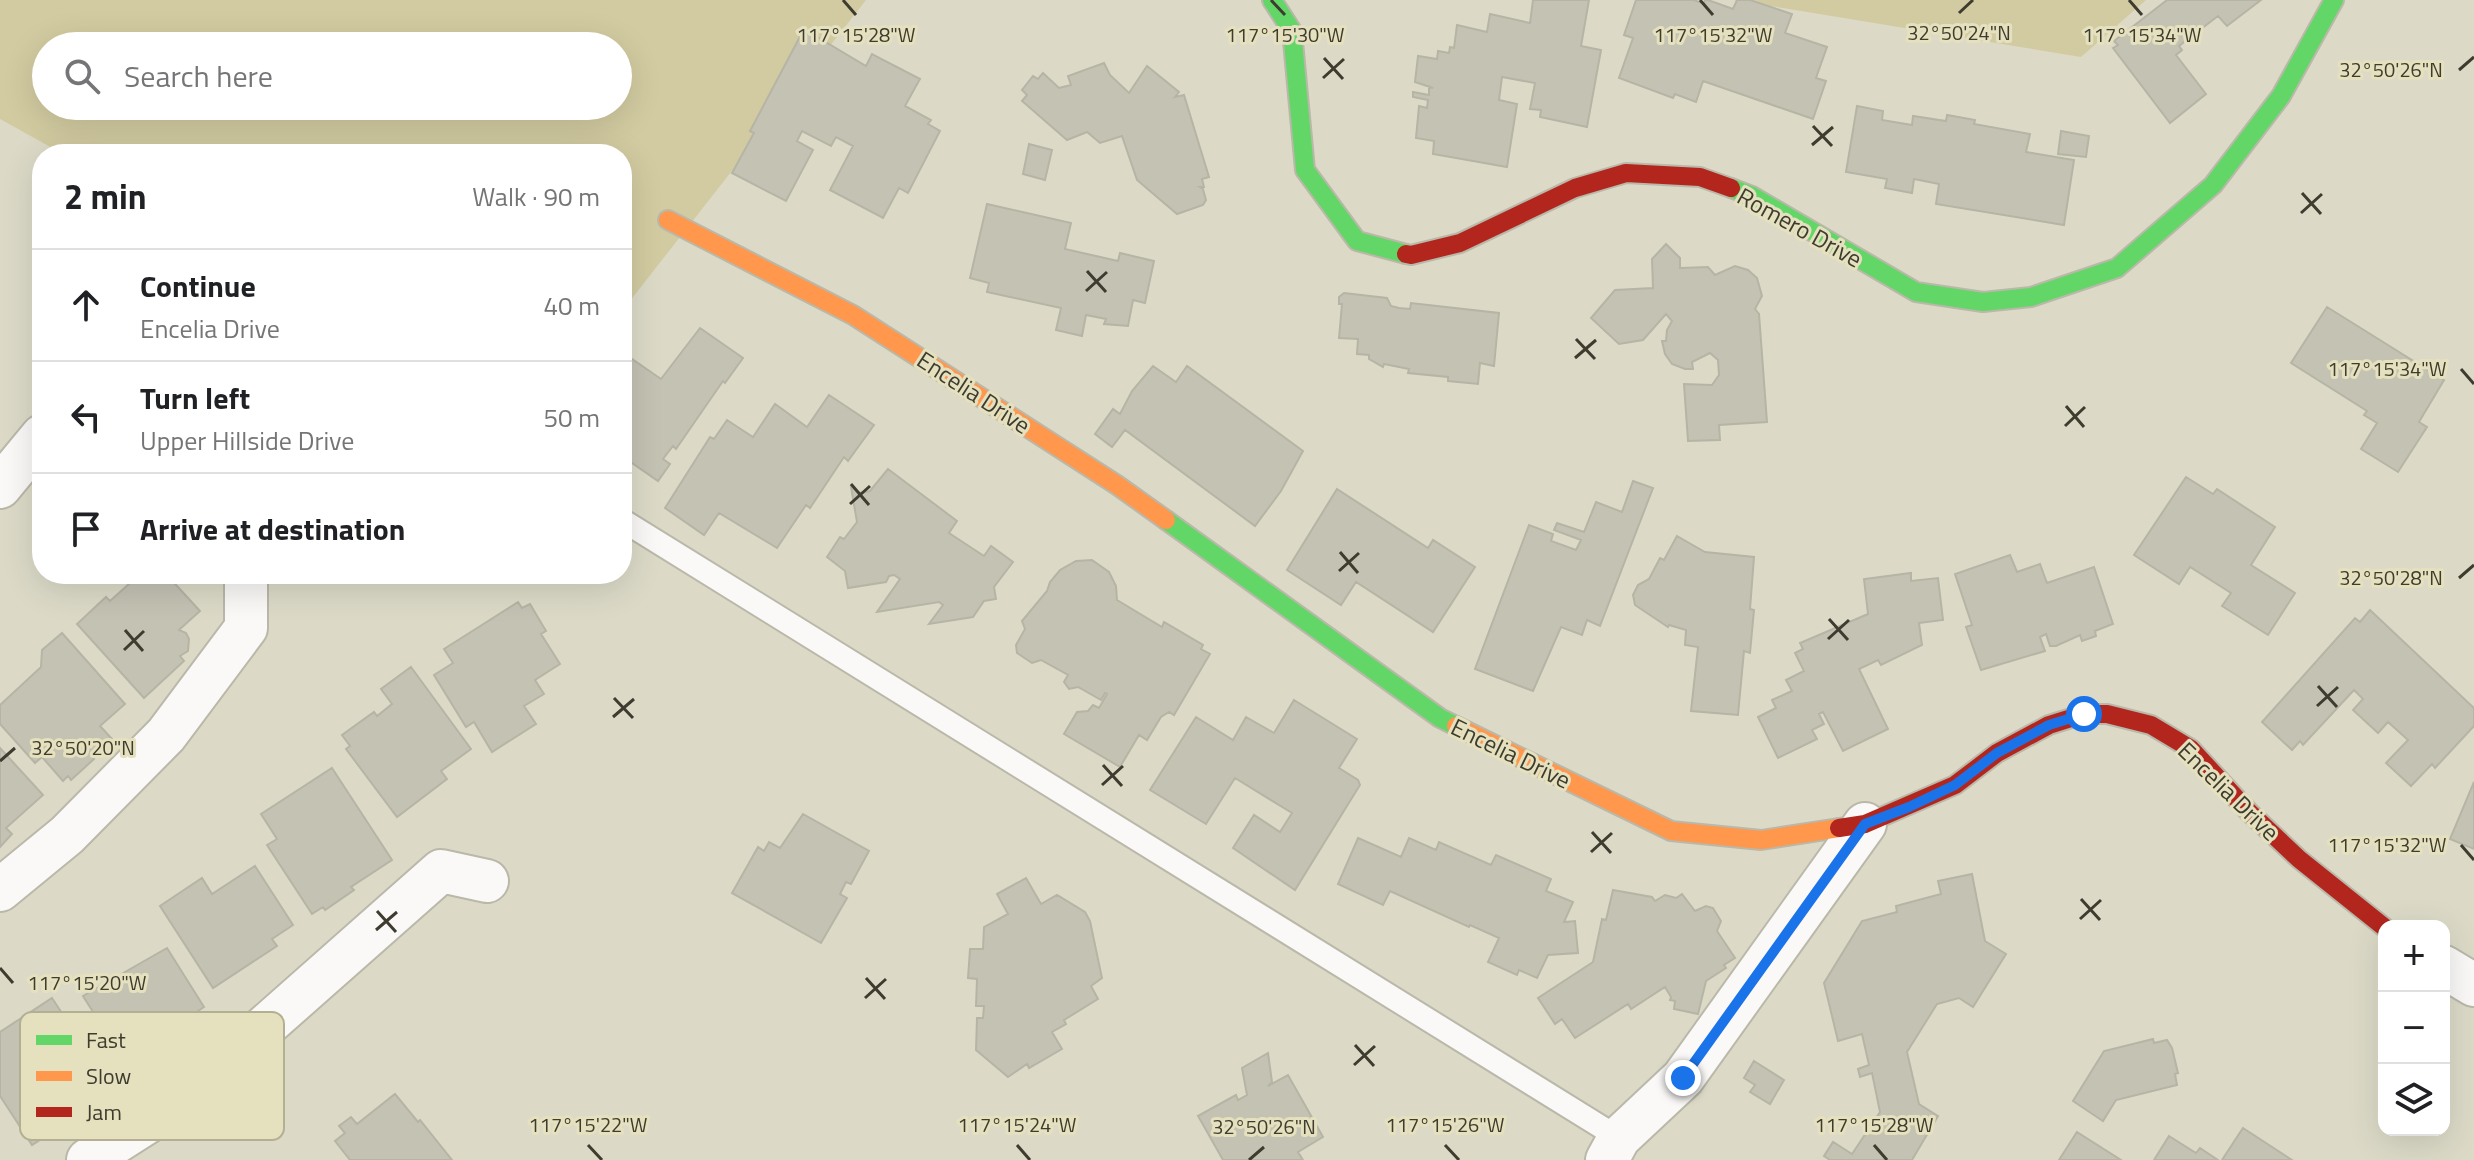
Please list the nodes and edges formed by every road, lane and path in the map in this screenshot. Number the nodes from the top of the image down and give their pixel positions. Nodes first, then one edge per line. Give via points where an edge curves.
1 (1272, 0) edge
2 (2334, 0) edge
3 (668, 220) dead end
4 (32, 448) edge
5 (0, 487) edge
6 (632, 526) edge
7 (246, 584) edge
8 (1865, 824) junction
9 (487, 881) dead end
10 (0, 890) edge
11 (2378, 922) edge
12 (2450, 971) edge
13 (2474, 985) edge
14 (282, 1012) edge
15 (119, 1140) edge
16 (1613, 1149) edge
17 (88, 1160) edge

1 - 2 street, Romero Drive via 1292,31 1305,170 1357,241 1411,255 1460,243 1575,188 1626,173 1700,177 1752,196 1916,292 1983,302 2031,297 2117,268 2213,185 2281,96
3 - 8 street, Encelia Drive via 853,315 1117,485 1440,718 1671,831 1761,840
4 - 5 street
6 - 16 lane
7 - 10 street via 246,628 166,735 67,835
8 - 11 street, Encelia Drive via 1955,785 1997,753 2049,725 2084,714 2107,714 2151,725 2191,749 2269,831
8 - 16 street via 1683,1078
9 - 14 street via 441,871
12 - 13 street
15 - 17 street

